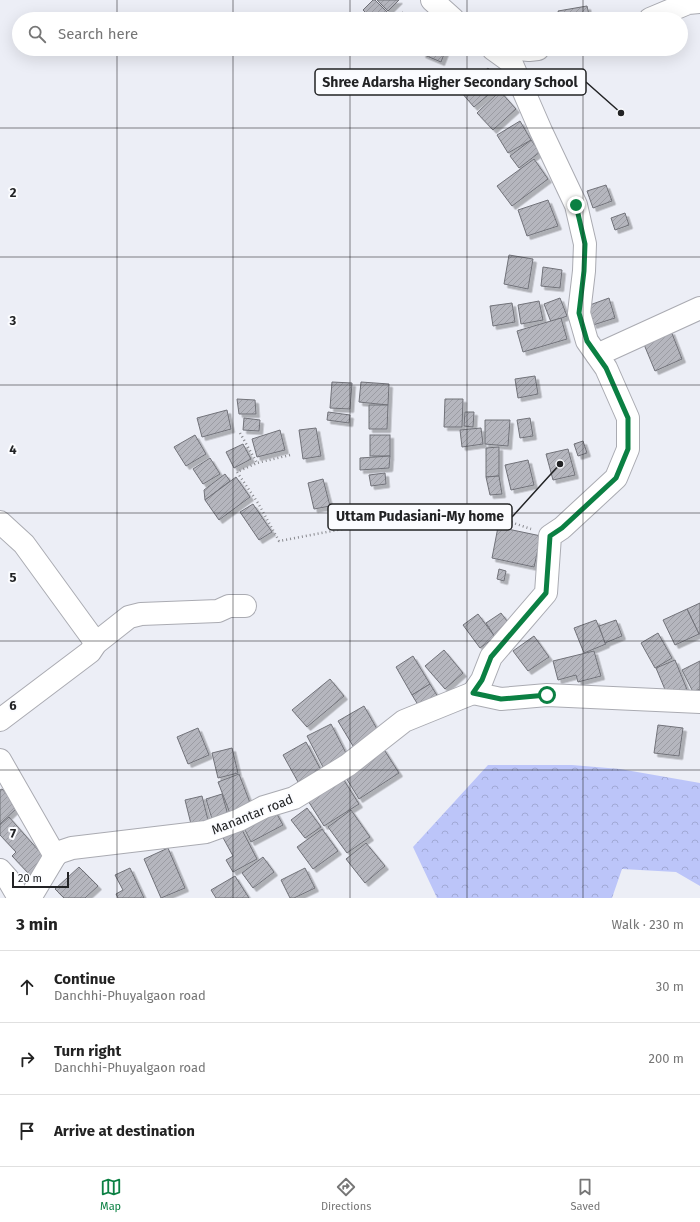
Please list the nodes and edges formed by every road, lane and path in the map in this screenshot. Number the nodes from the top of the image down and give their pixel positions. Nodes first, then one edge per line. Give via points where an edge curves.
1 (432, 0) edge
2 (700, 2) edge
3 (445, 12) edge
4 (667, 12) edge
5 (503, 56) edge
6 (700, 308) edge
7 (597, 355) junction
8 (240, 433) dead end
9 (290, 455) dead end
10 (257, 463) junction
11 (0, 522) edge
12 (550, 536) junction
13 (245, 606) dead end
14 (96, 643) junction
15 (473, 693) junction
16 (700, 702) edge
17 (0, 720) edge
18 (0, 760) edge
19 (55, 856) junction
20 (0, 870) edge
21 (20, 898) edge
22 (30, 898) edge

1 - 3 street
2 - 4 street via 688,3
5 - 7 street via 511,62 576,205 585,244 579,313 587,341
6 - 7 street
7 - 12 street via 606,368 628,418 628,449 616,478
8 - 10 path
9 - 10 path
10 - 12 path via 237,472 279,541 375,523 494,516
11 - 14 street via 24,544
12 - 15 street via 546,593 491,657 482,680
13 - 14 street via 229,606 218,611 141,614 130,617
14 - 17 street via 90,652
15 - 16 street via 501,699 547,695
15 - 19 street, Manantar road via 404,721 348,765 294,798 264,807 239,820 206,832 72,848
18 - 19 street
19 - 22 street
20 - 21 street

